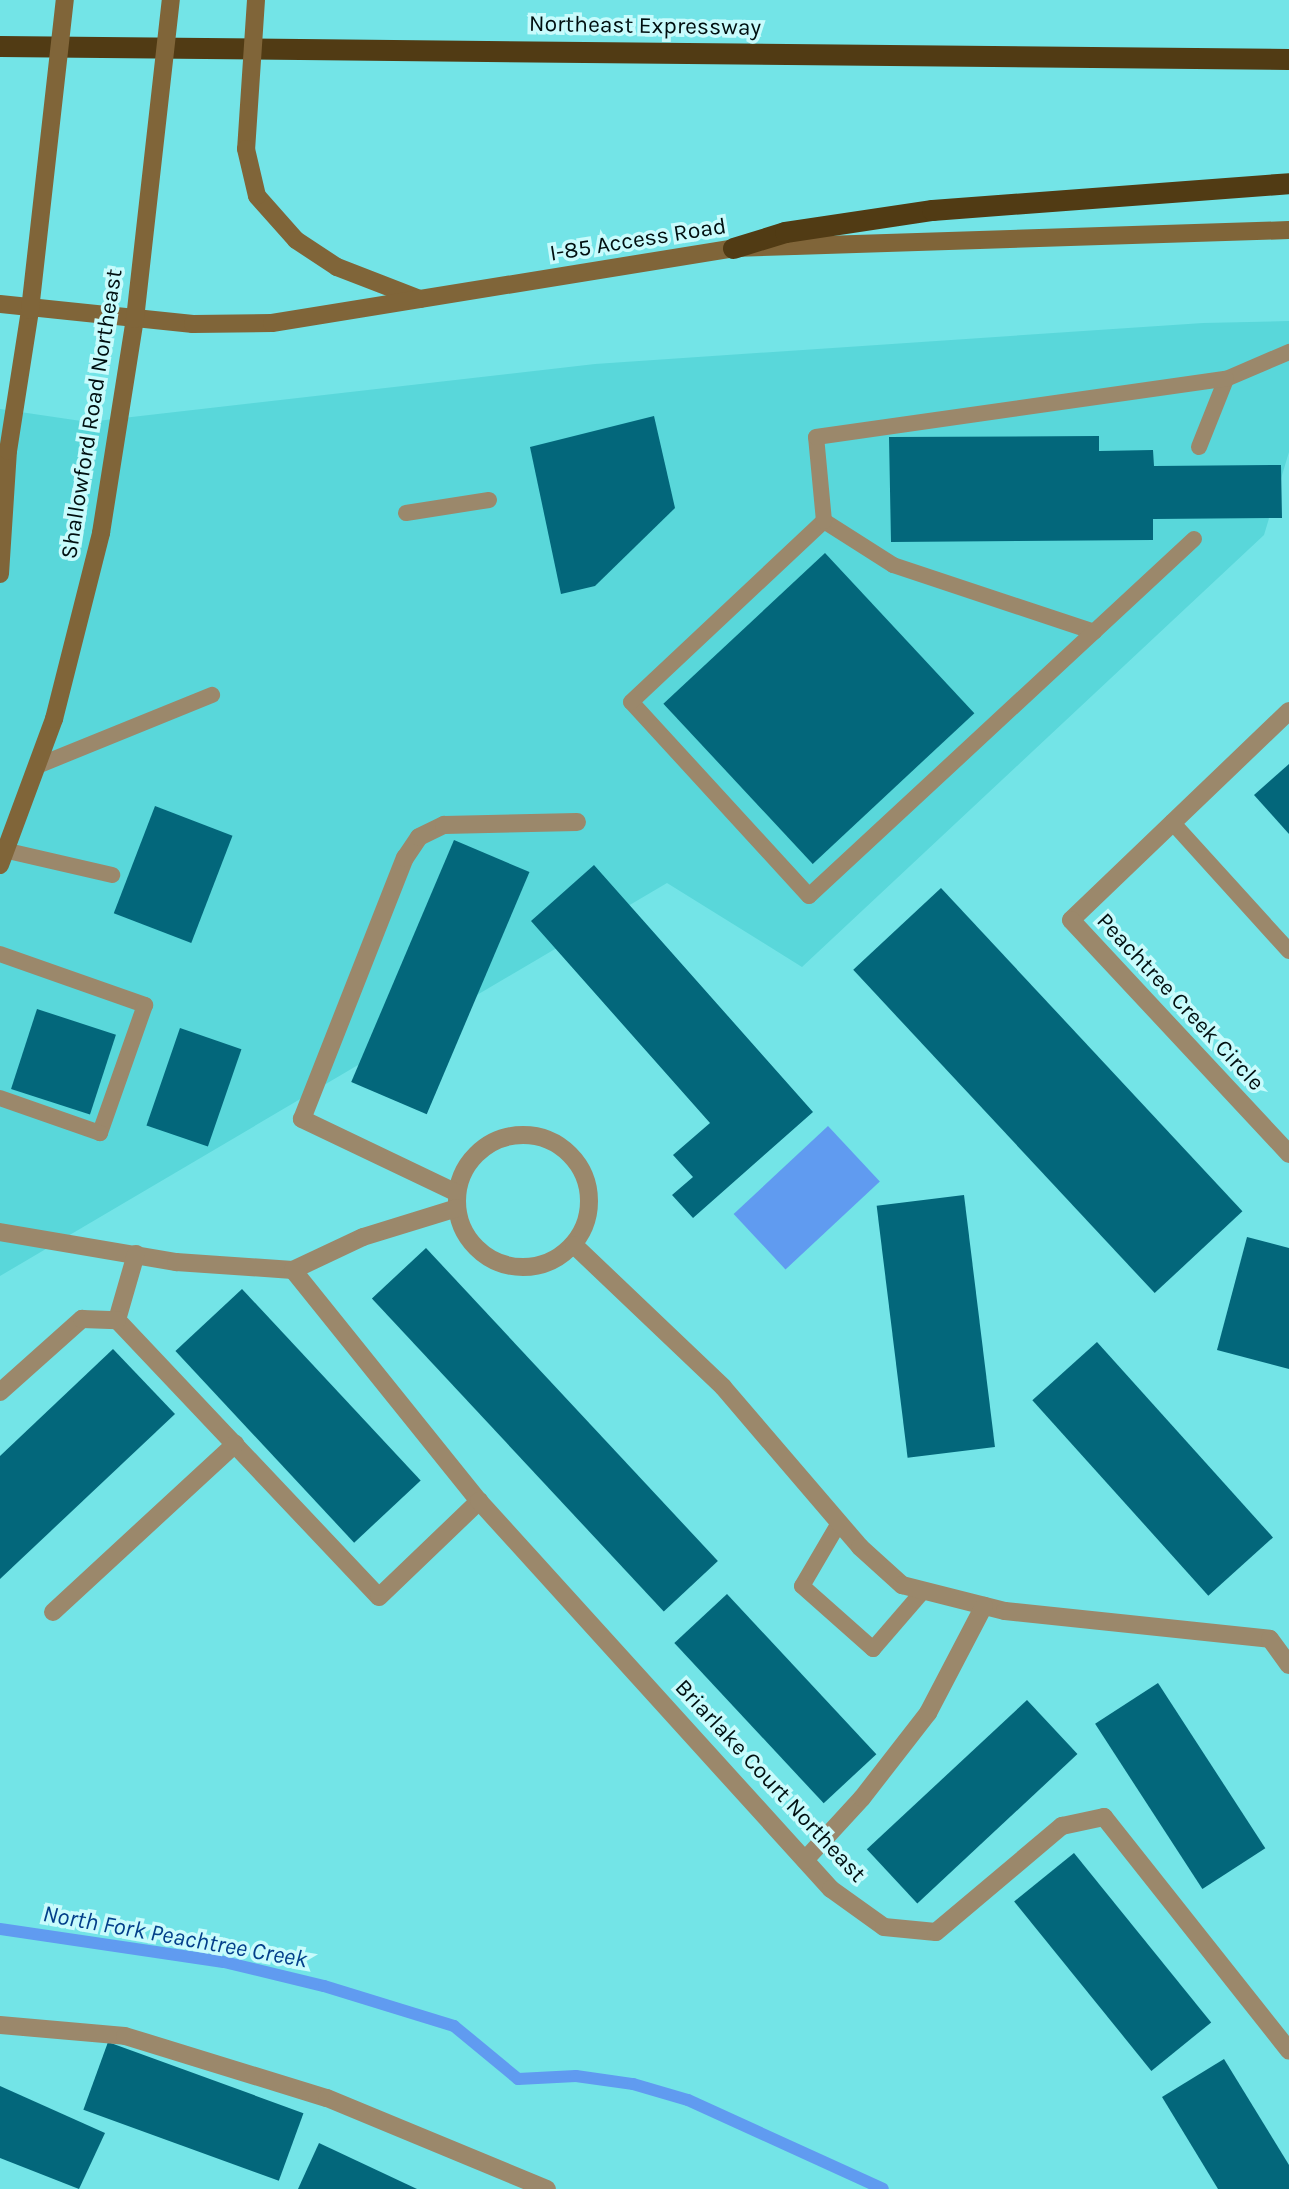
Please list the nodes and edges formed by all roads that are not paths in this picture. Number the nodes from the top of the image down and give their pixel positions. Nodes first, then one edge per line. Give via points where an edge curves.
1 (65, 0) edge
2 (171, 0) edge
3 (256, 0) edge
4 (0, 46) edge
5 (1289, 59) edge
6 (1289, 183) edge
7 (1289, 230) edge
8 (733, 248) junction
9 (423, 300) junction
10 (0, 304) edge
11 (30, 310) junction
12 (135, 319) junction
13 (1289, 352) edge
14 (1226, 379) junction
15 (0, 431) edge
16 (1199, 447) dead end
17 (8, 451) junction
18 (489, 500) dead end
19 (406, 513) dead end
20 (824, 521) junction
21 (1194, 539) dead end
22 (0, 574) edge
23 (1094, 632) junction
24 (212, 695) dead end
25 (1289, 711) edge
26 (37, 766) junction
27 (577, 822) dead end
28 (1172, 822) junction
29 (4, 858) edge
30 (112, 875) dead end
31 (1289, 951) edge
32 (0, 954) edge
33 (0, 1098) edge
34 (1289, 1154) edge
35 (457, 1201) junction
36 (0, 1232) edge
37 (574, 1245) junction
38 (136, 1254) junction
39 (293, 1269) junction
40 (117, 1320) junction
41 (0, 1392) edge
42 (235, 1444) junction
43 (479, 1501) junction
44 (839, 1523) junction
45 (923, 1591) junction
46 (984, 1606) junction
47 (53, 1612) dead end
48 (1289, 1665) edge
49 (804, 1860) junction
50 (0, 2025) edge
51 (1289, 2050) edge
52 (547, 2189) edge

1 - 11 main road, bridge
2 - 12 main road, Shallowford Road Northeast, bridge
3 - 9 main road, bridge via 246,149 257,196 296,240 337,267
4 - 5 highway, Northeast Expressway
6 - 8 highway via 932,210 785,232
7 - 8 main road, I-85 Access Road
8 - 9 main road, I-85 Access Road
9 - 12 main road, I-85 Access Road via 272,323
10 - 11 main road, I-85 Access Road
11 - 12 main road, I-85 Access Road
11 - 17 main road
12 - 26 main road, Shallowford Road Northeast via 101,533 54,719
13 - 14 lane
14 - 16 lane
14 - 20 lane via 816,437
15 - 17 main road
17 - 22 main road
18 - 19 lane
20 - 23 lane via 893,565
20 - 23 lane via 631,702 809,896
21 - 23 lane
24 - 26 lane
25 - 28 street, Peachtree Creek Circle
26 - 29 main road, Shallowford Road Northeast
27 - 35 street via 444,825 419,837 405,858 302,1119
28 - 31 lane
28 - 34 street, Peachtree Creek Circle via 1070,920
29 - 30 lane
32 - 33 lane via 145,1005 100,1133
35 - 37 street via 474,1247 513,1268 536,1267
35 - 37 street via 466,1167 480,1151 498,1139 540,1136 576,1160 587,1181 586,1226
35 - 39 street
36 - 38 street
37 - 44 street via 723,1387
38 - 39 street via 176,1262
38 - 40 street
39 - 43 street, Briarlake Court Northeast
40 - 41 street via 82,1319
40 - 42 street
42 - 43 street via 379,1597
42 - 47 street
43 - 49 street, Briarlake Court Northeast
44 - 45 street via 902,1586
44 - 45 lane via 802,1586 873,1649
45 - 46 street
46 - 48 street via 1270,1639
46 - 49 street via 928,1713 862,1798
49 - 51 street, Briarlake Court Northeast via 831,1888 884,1927 936,1932 1062,1826 1104,1817
50 - 52 street via 125,2036 327,2098

